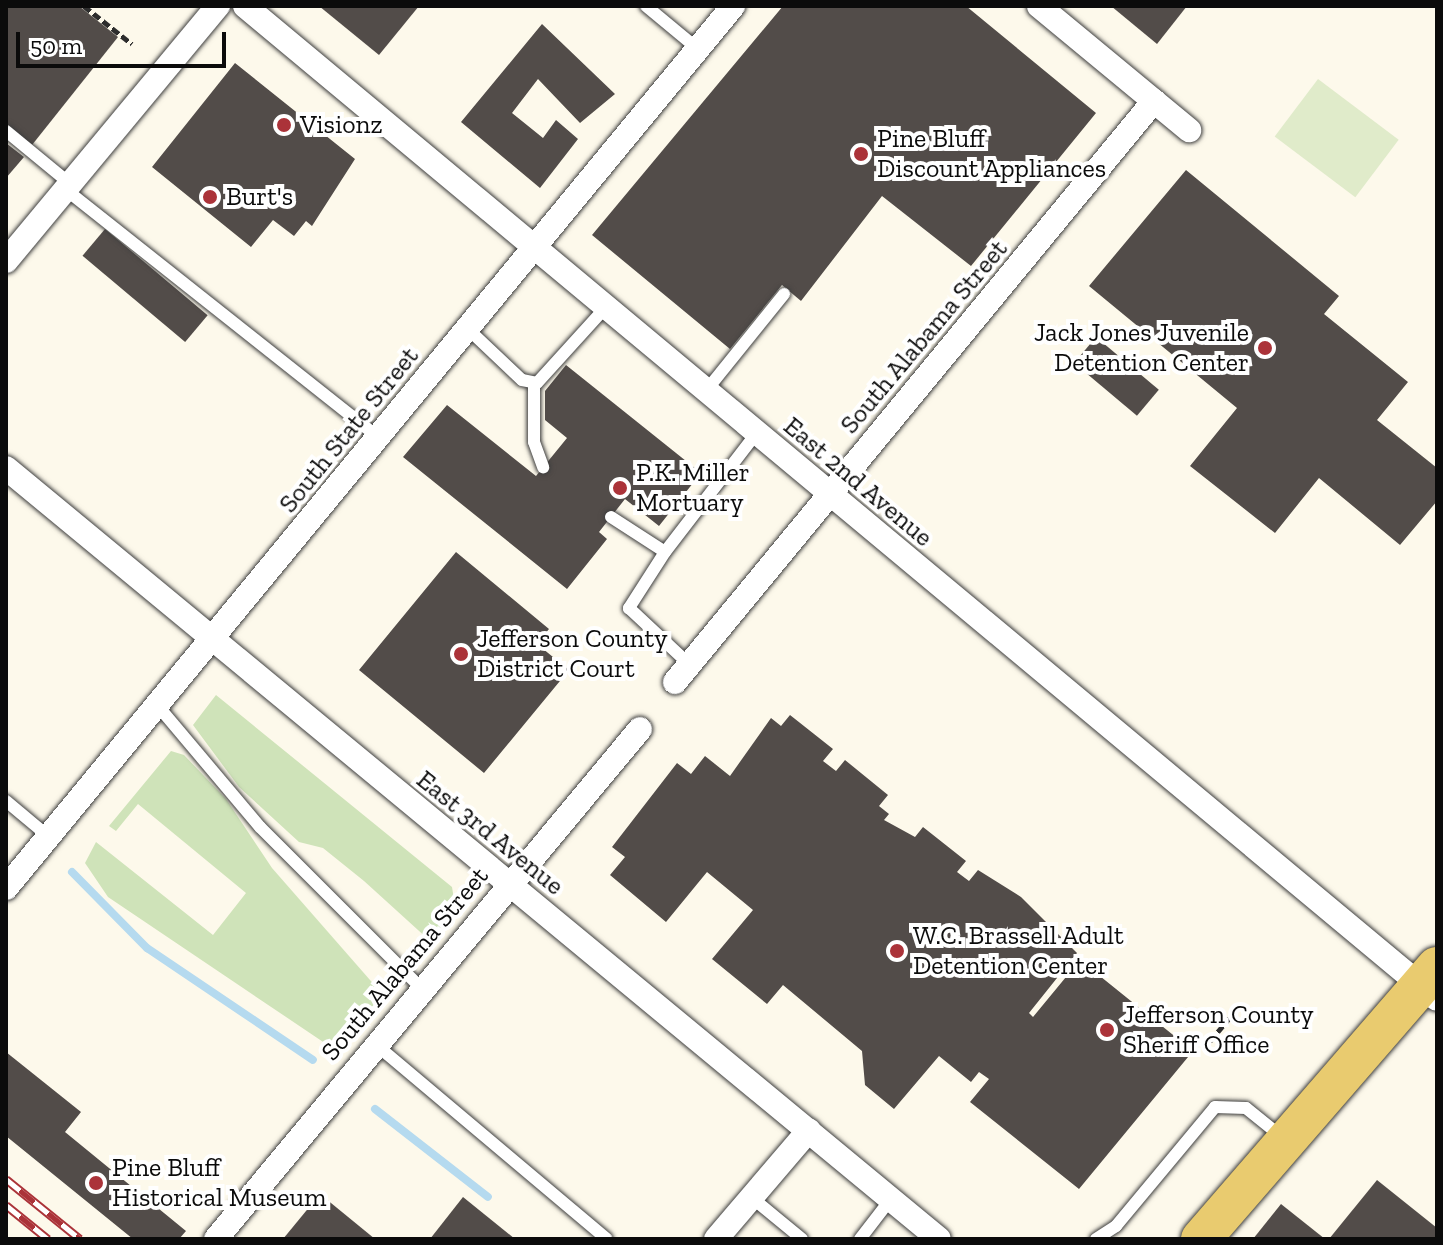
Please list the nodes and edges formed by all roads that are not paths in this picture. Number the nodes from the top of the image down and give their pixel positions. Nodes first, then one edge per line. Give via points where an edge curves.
1 (218, 6) edge
2 (245, 6) edge
3 (646, 6) edge
4 (733, 6) edge
5 (1039, 6) edge
6 (698, 49) junction
7 (1154, 101) junction
8 (1189, 130) dead end
9 (6, 131) edge
10 (67, 186) junction
11 (534, 247) junction
12 (6, 261) edge
13 (784, 294) dead end
14 (605, 308) junction
15 (468, 329) junction
16 (534, 384) junction
17 (705, 392) junction
18 (756, 434) junction
19 (380, 439) junction
20 (543, 467) dead end
21 (6, 468) edge
22 (829, 495) junction
23 (611, 517) dead end
24 (665, 552) junction
25 (212, 639) junction
26 (682, 674) joint
27 (158, 706) junction
28 (640, 729) dead end
29 (6, 801) edge
30 (49, 837) junction
31 (508, 884) junction
32 (6, 888) edge
33 (1432, 984) edge
34 (423, 990) junction
35 (374, 1043) junction
36 (809, 1130) junction
37 (1289, 1142) junction
38 (751, 1197) junction
39 (890, 1200) junction
40 (216, 1239) edge
41 (607, 1239) edge
42 (716, 1239) edge
43 (802, 1239) edge
44 (860, 1239) edge
45 (939, 1239) edge
46 (1096, 1239) edge
47 (1201, 1239) edge

1 - 10 street
2 - 11 street, East 2nd Avenue
3 - 6 lane
4 - 6 street, South State Street
5 - 7 street
6 - 11 street, South State Street
7 - 8 street
7 - 22 street, South Alabama Street
9 - 10 lane
10 - 12 street
10 - 19 lane
11 - 14 street, East 2nd Avenue
11 - 15 street, South State Street
13 - 17 lane
14 - 16 lane via 548,377
14 - 17 street, East 2nd Avenue
15 - 16 lane
15 - 19 street, South State Street
16 - 20 lane via 534,442
17 - 18 street, East 2nd Avenue
18 - 22 street, East 2nd Avenue
18 - 24 lane
19 - 25 street, South State Street
21 - 25 street, East 3rd Avenue
22 - 26 street, South Alabama Street
22 - 33 street, East 2nd Avenue
23 - 24 lane
24 - 26 lane via 629,608
25 - 27 street, South State Street
25 - 31 street, East 3rd Avenue
27 - 30 street, South State Street
27 - 34 lane via 260,827
28 - 31 street, South Alabama Street
29 - 30 lane
30 - 32 street, South State Street
31 - 34 street, South Alabama Street
31 - 36 street, East 3rd Avenue
33 - 37 main road
34 - 35 street, South Alabama Street
35 - 40 street, South Alabama Street
35 - 41 lane
36 - 38 street
36 - 39 street, East 3rd Avenue
37 - 46 lane via 1246,1108 1215,1107 1116,1226
37 - 47 main road
38 - 42 street
38 - 43 lane
39 - 44 lane
39 - 45 street, East 3rd Avenue

